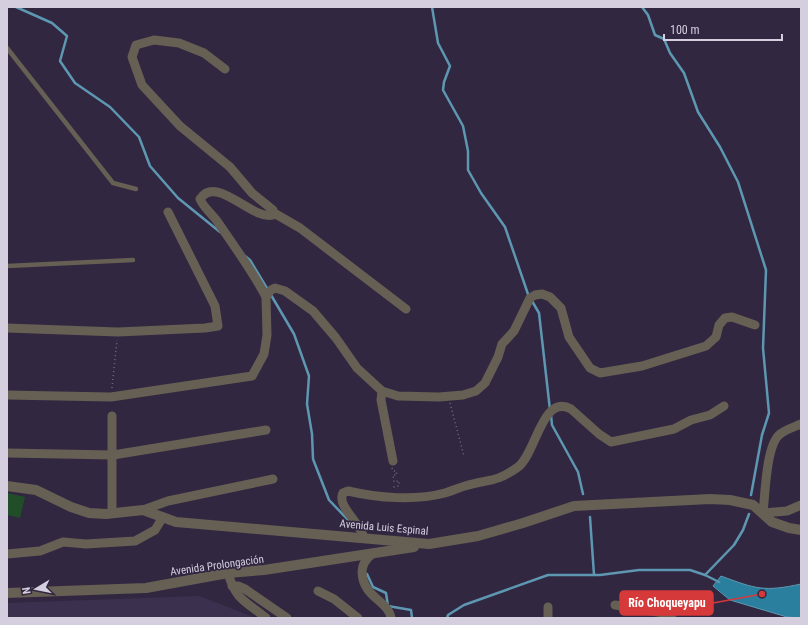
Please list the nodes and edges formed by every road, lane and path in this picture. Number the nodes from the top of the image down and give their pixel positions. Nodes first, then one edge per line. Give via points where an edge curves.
1 (7, 48) edge
2 (224, 69) dead end
3 (136, 189) dead end
4 (168, 212) dead end
5 (274, 213) junction
6 (132, 260) dead end
7 (7, 266) edge
8 (266, 297) junction
9 (406, 309) dead end
10 (755, 325) dead end
11 (7, 328) edge
12 (118, 332) junction
13 (382, 391) junction
14 (7, 395) edge
15 (448, 396) junction
16 (111, 397) junction
17 (724, 406) dead end
18 (112, 416) dead end
19 (801, 424) edge
20 (266, 430) dead end
21 (7, 453) edge
22 (113, 455) junction
23 (464, 456) dead end
24 (393, 461) joint
25 (273, 479) dead end
26 (7, 486) edge
27 (403, 490) dead end
28 (801, 505) edge
29 (143, 510) junction
30 (112, 513) junction
31 (763, 513) junction
32 (163, 517) junction
33 (801, 530) edge
34 (364, 538) junction
35 (429, 544) junction
36 (7, 554) edge
37 (372, 554) junction
38 (228, 574) junction
39 (232, 586) junction
40 (318, 592) dead end
41 (7, 593) edge
42 (615, 605) dead end
43 (548, 607) dead end
44 (266, 618) edge
45 (286, 618) edge
46 (358, 618) edge
47 (391, 618) edge
48 (548, 618) edge
49 (672, 618) edge

1 - 3 lane via 113,183
2 - 5 street via 204,53 179,43 148,41 136,45 132,57 142,85 165,111 230,167 252,193
4 - 12 street via 215,306 218,326
5 - 8 street via 272,216 254,210 218,192 208,193 200,199 241,256
5 - 9 street via 306,232
6 - 7 lane
8 - 13 street via 271,290 280,288 313,311 357,368
8 - 16 street via 266,344 260,364 252,376
10 - 15 street via 732,317 726,318 719,325 716,337 706,346 642,366 600,373 590,368 569,336 561,308 550,296 535,295 530,298 514,331 502,344 485,383 476,391
11 - 12 street
12 - 16 path
13 - 15 street via 398,396
13 - 24 street
14 - 16 street
15 - 23 path
17 - 34 street via 710,415 691,420 674,429 612,442 571,409 566,406 556,407 547,414 524,462 499,479 465,485 433,495 390,497 348,491 343,493 343,506 359,526
18 - 22 street
19 - 31 street via 779,435 772,449 766,476
20 - 22 street
21 - 22 street
22 - 30 street
24 - 27 path via 393,471 396,471 397,475 393,475 394,482 399,481 399,486 394,487
25 - 29 street via 168,501
26 - 30 street, Avenida Luis Espinal via 36,490 71,507 89,512
28 - 31 street via 787,511
29 - 30 street, Avenida Luis Espinal
29 - 32 street, Avenida Luis Espinal
31 - 33 street, Avenida Luis Espinal via 772,522
31 - 35 street, Avenida Luis Espinal via 753,505 710,499 574,506 478,536
32 - 34 street, Avenida Luis Espinal via 176,522
32 - 36 street via 155,530 135,541 86,544 63,542 40,551
34 - 35 street, Avenida Luis Espinal
35 - 37 street, Avenida Prolongación
37 - 38 street, Avenida Prolongación
37 - 47 street via 362,568 365,587 389,612
38 - 39 street
38 - 41 street, Avenida Prolongación via 146,588
39 - 44 street via 239,599
39 - 45 street via 245,590
40 - 46 street via 334,600
42 - 49 street via 664,613
43 - 48 street

